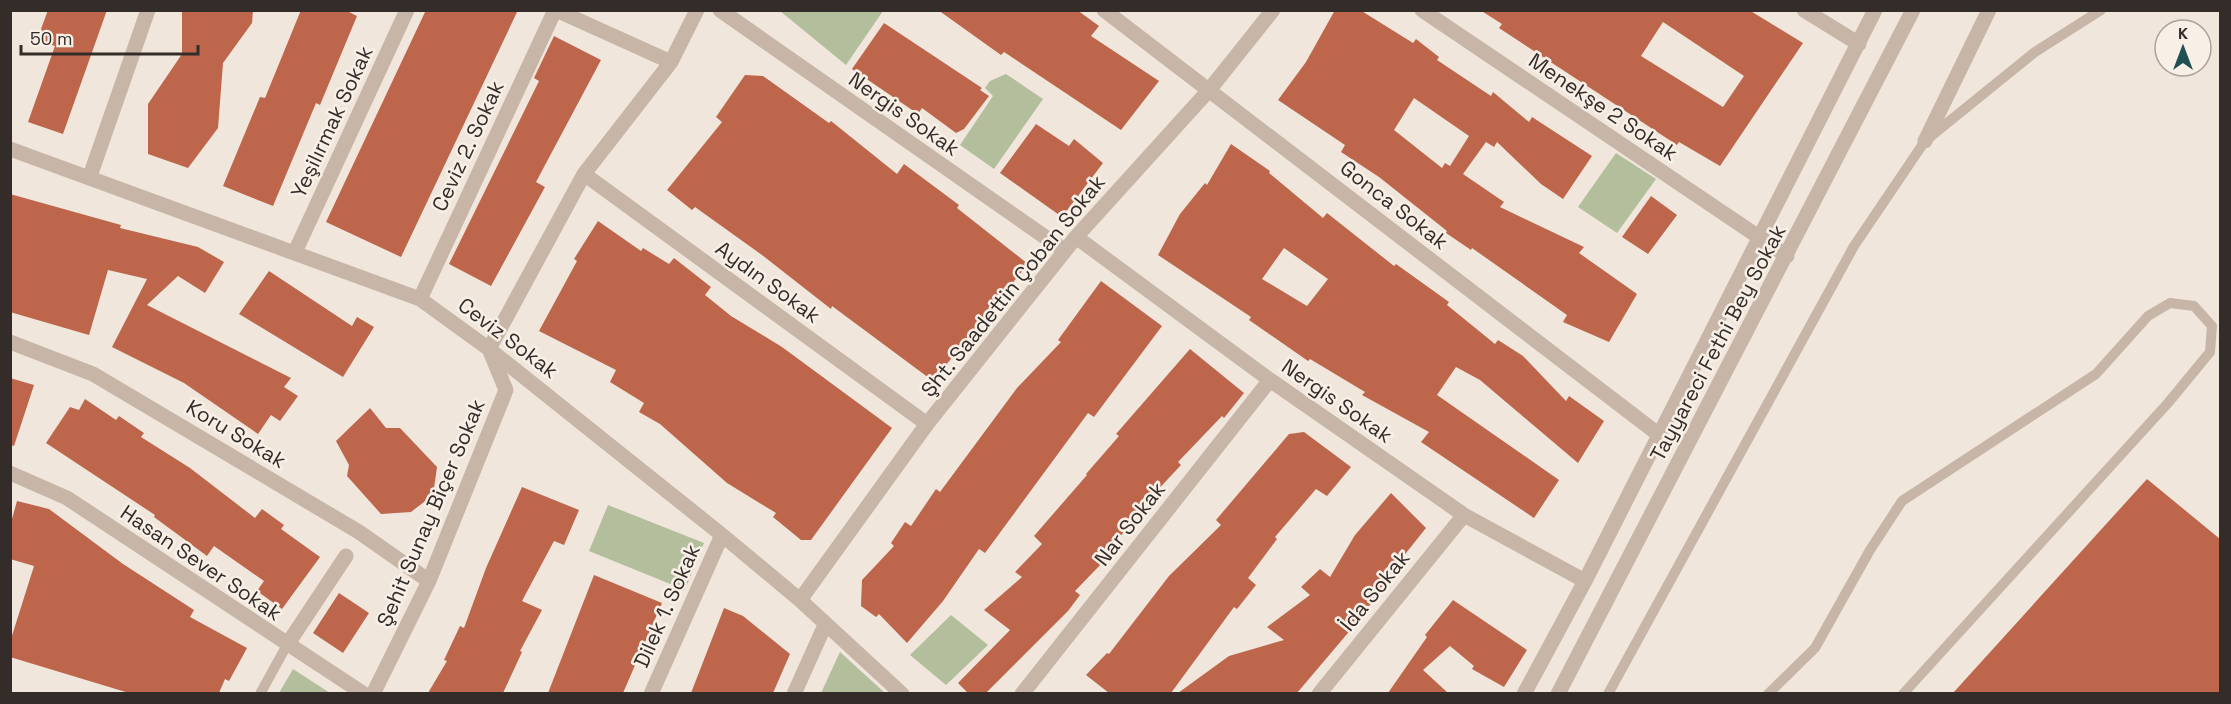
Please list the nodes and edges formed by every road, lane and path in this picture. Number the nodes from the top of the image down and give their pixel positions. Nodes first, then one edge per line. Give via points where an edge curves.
1 (148, 10) edge
2 (407, 10) edge
3 (555, 10) edge
4 (697, 10) edge
5 (720, 10) edge
6 (1104, 10) edge
7 (1273, 10) edge
8 (1422, 10) edge
9 (1803, 10) edge
10 (1875, 10) edge
11 (1913, 10) edge
12 (1989, 10) edge
13 (2101, 10) edge
14 (1859, 44) junction
15 (670, 62) junction
16 (1210, 89) junction
17 (1925, 141) junction
18 (10, 149) edge
19 (584, 174) junction
20 (90, 176) junction
21 (1076, 237) junction
22 (1760, 238) junction
23 (1065, 251) junction
24 (295, 252) junction
25 (1788, 256) junction
26 (420, 299) junction
27 (10, 342) edge
28 (489, 349) junction
29 (1270, 380) junction
30 (927, 424) junction
31 (1658, 434) junction
32 (10, 473) edge
33 (1464, 515) junction
34 (722, 535) junction
35 (346, 556) dead end
36 (429, 581) junction
37 (1585, 581) junction
38 (800, 600) junction
39 (825, 624) junction
40 (287, 645) junction
41 (260, 693) edge
42 (364, 693) edge
43 (373, 693) edge
44 (651, 693) edge
45 (794, 693) edge
46 (902, 693) edge
47 (1022, 693) edge
48 (1318, 693) edge
49 (1524, 693) edge
50 (1558, 693) edge
51 (1608, 693) edge
52 (1768, 693) edge
53 (1903, 693) edge

1 - 20 street
2 - 24 street, Yeşilırmak Sokak
3 - 15 street
3 - 26 street, Ceviz 2. Sokak
4 - 15 street
5 - 23 street, Nergis Sokak
6 - 16 street, Gonca Sokak
7 - 16 street, Şht. Saadettin Çoban Sokak
8 - 22 street, Menekşe 2 Sokak
9 - 14 street
10 - 14 street, Tayyareci Fethi Bey Sokak
11 - 25 street, Tayyareci Fethi Bey Sokak
12 - 17 street
13 - 17 lane via 2035,52
14 - 22 street, Tayyareci Fethi Bey Sokak
15 - 19 street
16 - 21 street, Şht. Saadettin Çoban Sokak
16 - 31 street, Gonca Sokak
17 - 51 lane via 1854,246
18 - 20 street, Ceviz Sokak
19 - 28 street
19 - 30 street, Aydın Sokak
20 - 24 street, Ceviz Sokak
21 - 23 street, Şht. Saadettin Çoban Sokak
21 - 29 street, Nergis Sokak
22 - 25 street, Menekşe 2 Sokak
22 - 31 street, Tayyareci Fethi Bey Sokak
23 - 30 street, Şht. Saadettin Çoban Sokak
24 - 26 street, Ceviz Sokak
25 - 50 street, Tayyareci Fethi Bey Sokak
26 - 28 street, Ceviz Sokak
27 - 36 street, Koru Sokak via 93,374 359,532
28 - 34 street, Ceviz Sokak
28 - 36 street, Şehit Sunay Biçer Sokak via 506,390
29 - 33 street, Nergis Sokak
29 - 47 street, Nar Sokak
30 - 38 street, Şht. Saadettin Çoban Sokak
31 - 37 street, Tayyareci Fethi Bey Sokak
32 - 40 street, Hasan Sever Sokak via 67,498
33 - 37 street, Nergis Sokak
33 - 48 street, İda Sokak
34 - 38 street, Ceviz Sokak
34 - 44 street, Dilek 1. Sokak
35 - 40 street
36 - 43 street, Şehit Sunay Biçer Sokak
37 - 49 street, Tayyareci Fethi Bey Sokak
38 - 39 street, Ceviz Sokak
39 - 45 street
39 - 46 street, Ceviz Sokak
40 - 41 lane
40 - 42 street, Hasan Sever Sokak
52 - 53 lane via 1815,648 1902,501 2096,374 2148,316 2170,303 2194,306 2212,326 2210,352

